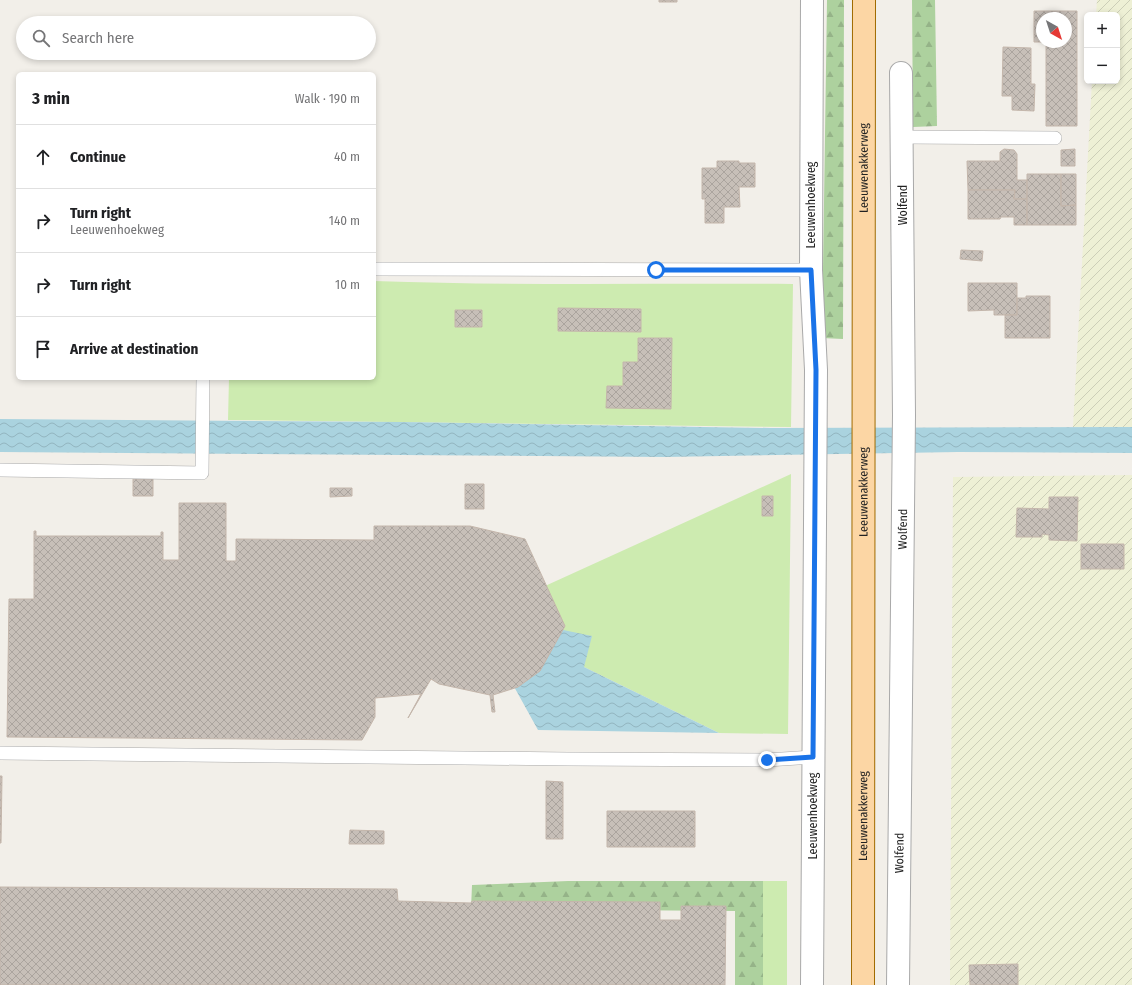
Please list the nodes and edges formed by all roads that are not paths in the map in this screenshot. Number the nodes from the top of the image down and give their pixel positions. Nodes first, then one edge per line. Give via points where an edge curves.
1 (812, 0) edge
2 (864, 0) edge
3 (901, 73) dead end
4 (902, 137) junction
5 (1055, 138) dead end
6 (376, 269) edge
7 (811, 270) junction
8 (203, 380) edge
9 (0, 470) edge
10 (0, 753) edge
11 (813, 757) junction
12 (812, 985) edge
13 (863, 985) edge
14 (898, 985) edge

1 - 7 street, Leeuwenhoekweg
2 - 13 main road, Leeuwenakkerweg
3 - 4 street, Wolfend
4 - 5 lane
4 - 14 street, Wolfend via 904,462
6 - 7 lane
7 - 11 street, Leeuwenhoekweg via 816,370
8 - 9 lane via 202,472
10 - 11 lane via 767,760
11 - 12 street, Leeuwenhoekweg

